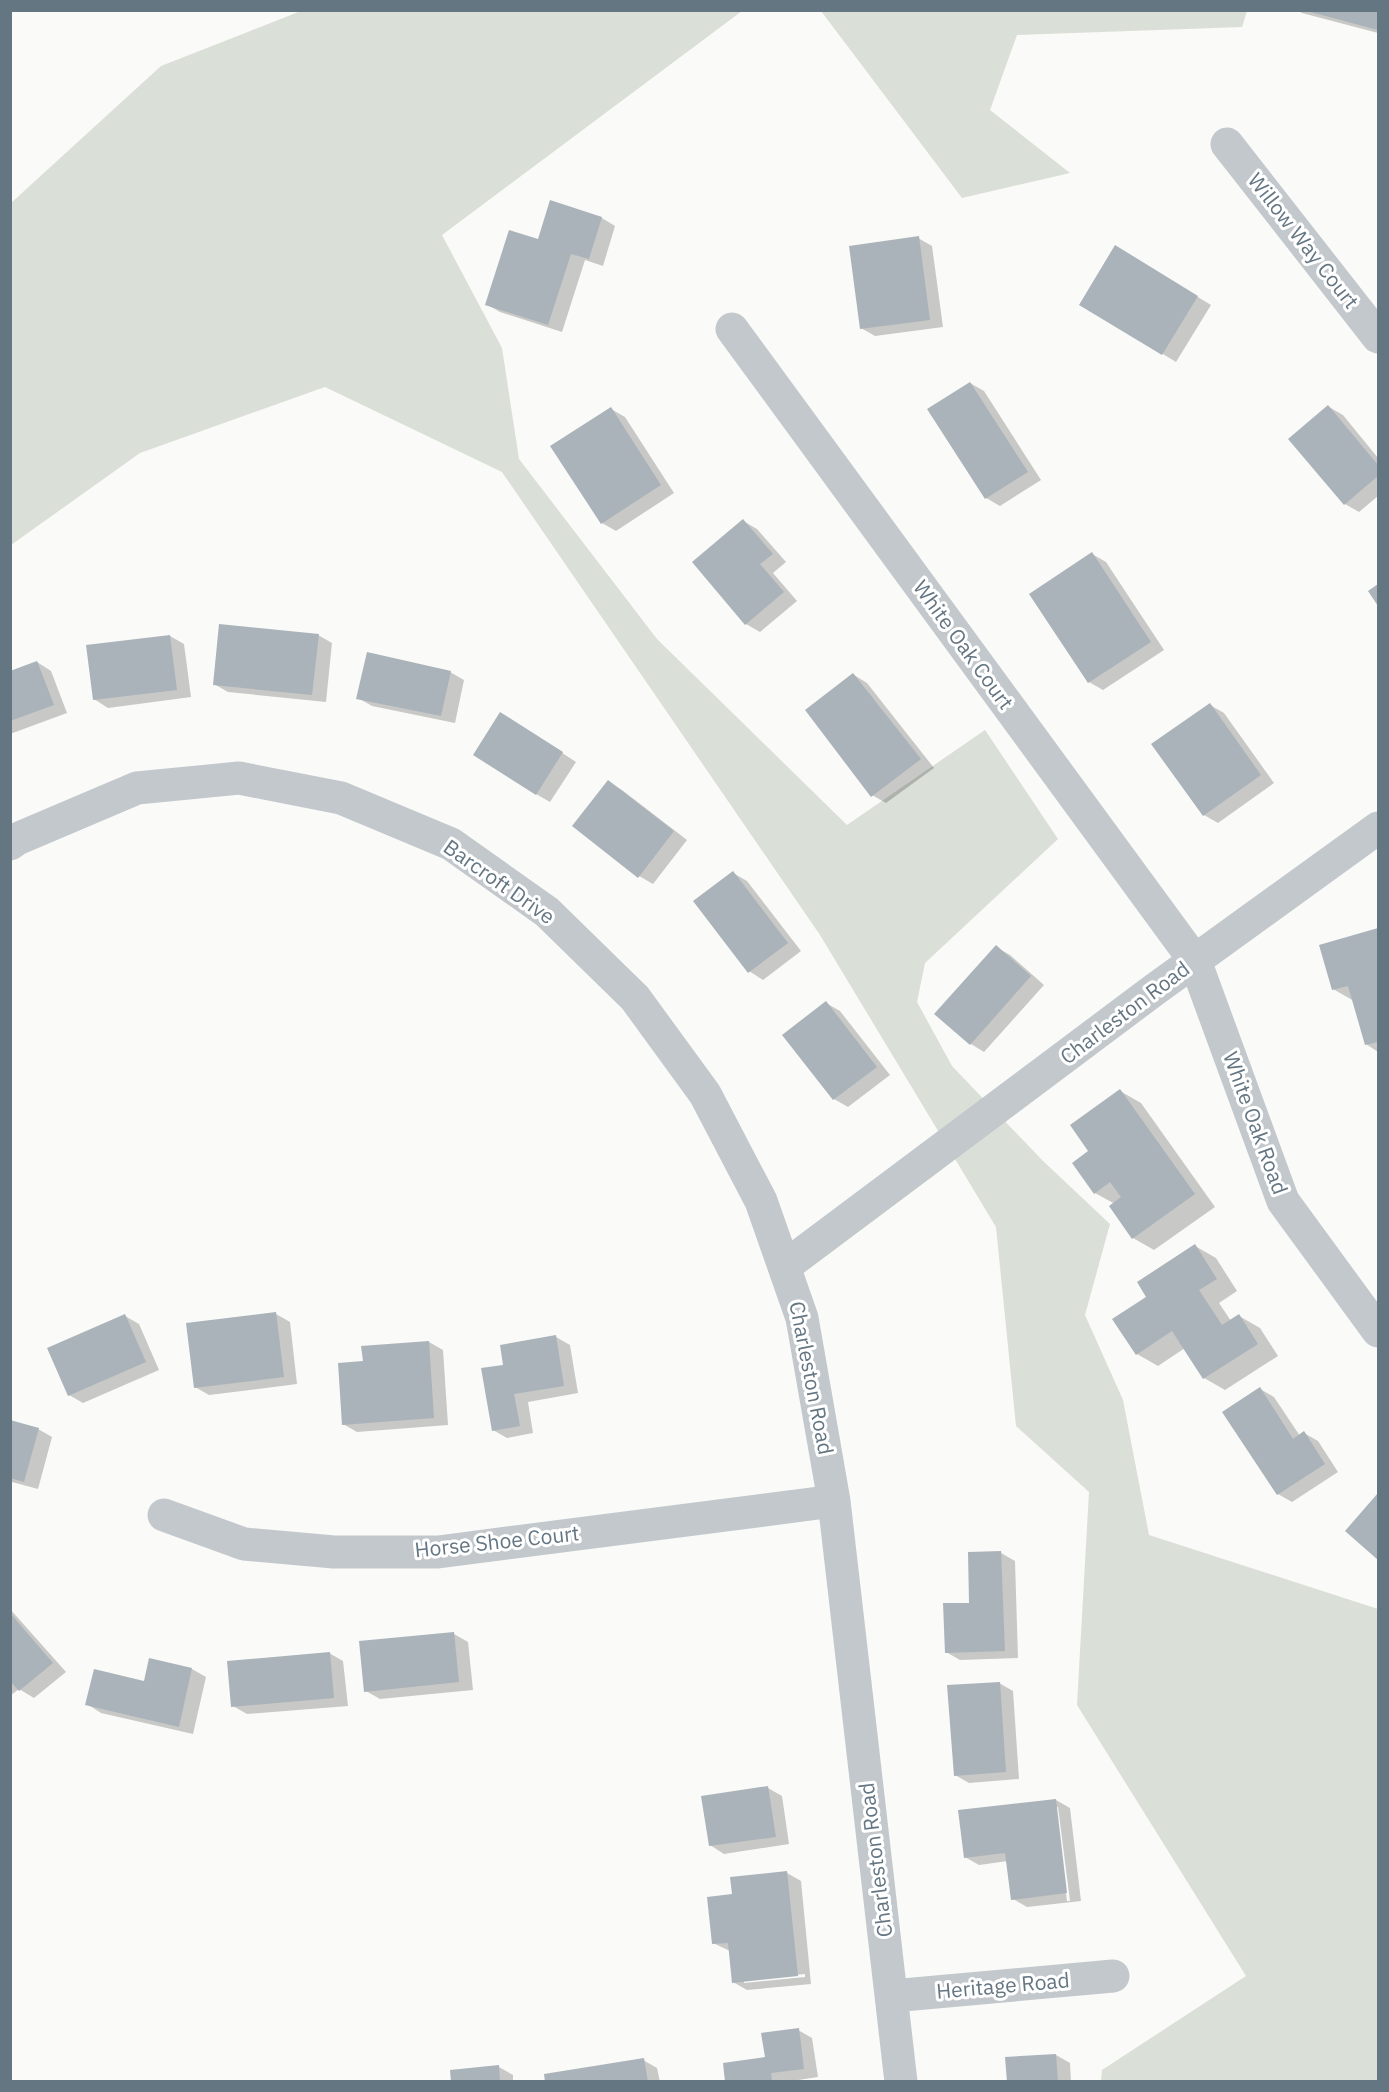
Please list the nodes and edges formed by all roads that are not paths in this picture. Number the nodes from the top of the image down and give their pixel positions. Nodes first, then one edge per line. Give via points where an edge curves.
1 (1227, 144) dead end
2 (732, 328) dead end
3 (1378, 337) edge
4 (1378, 828) edge
5 (10, 844) edge
6 (1195, 961) junction
7 (784, 1267) junction
8 (1378, 1331) edge
9 (834, 1501) junction
10 (164, 1515) dead end
11 (1113, 1976) dead end
12 (892, 1995) junction
13 (901, 2082) edge

1 - 3 street, Willow Way Court
2 - 6 street, White Oak Court
4 - 6 street, Charleston Road
5 - 7 street, Barcroft Drive via 137,788 239,778 341,798 451,844 548,912 635,998 705,1094 761,1201
6 - 7 street, Charleston Road
6 - 8 street, White Oak Road via 1283,1201
7 - 9 street, Charleston Road via 802,1318
9 - 10 street, Horse Shoe Court via 438,1552 334,1552 244,1544
9 - 12 street, Charleston Road
11 - 12 street, Heritage Road
12 - 13 street, Charleston Road

